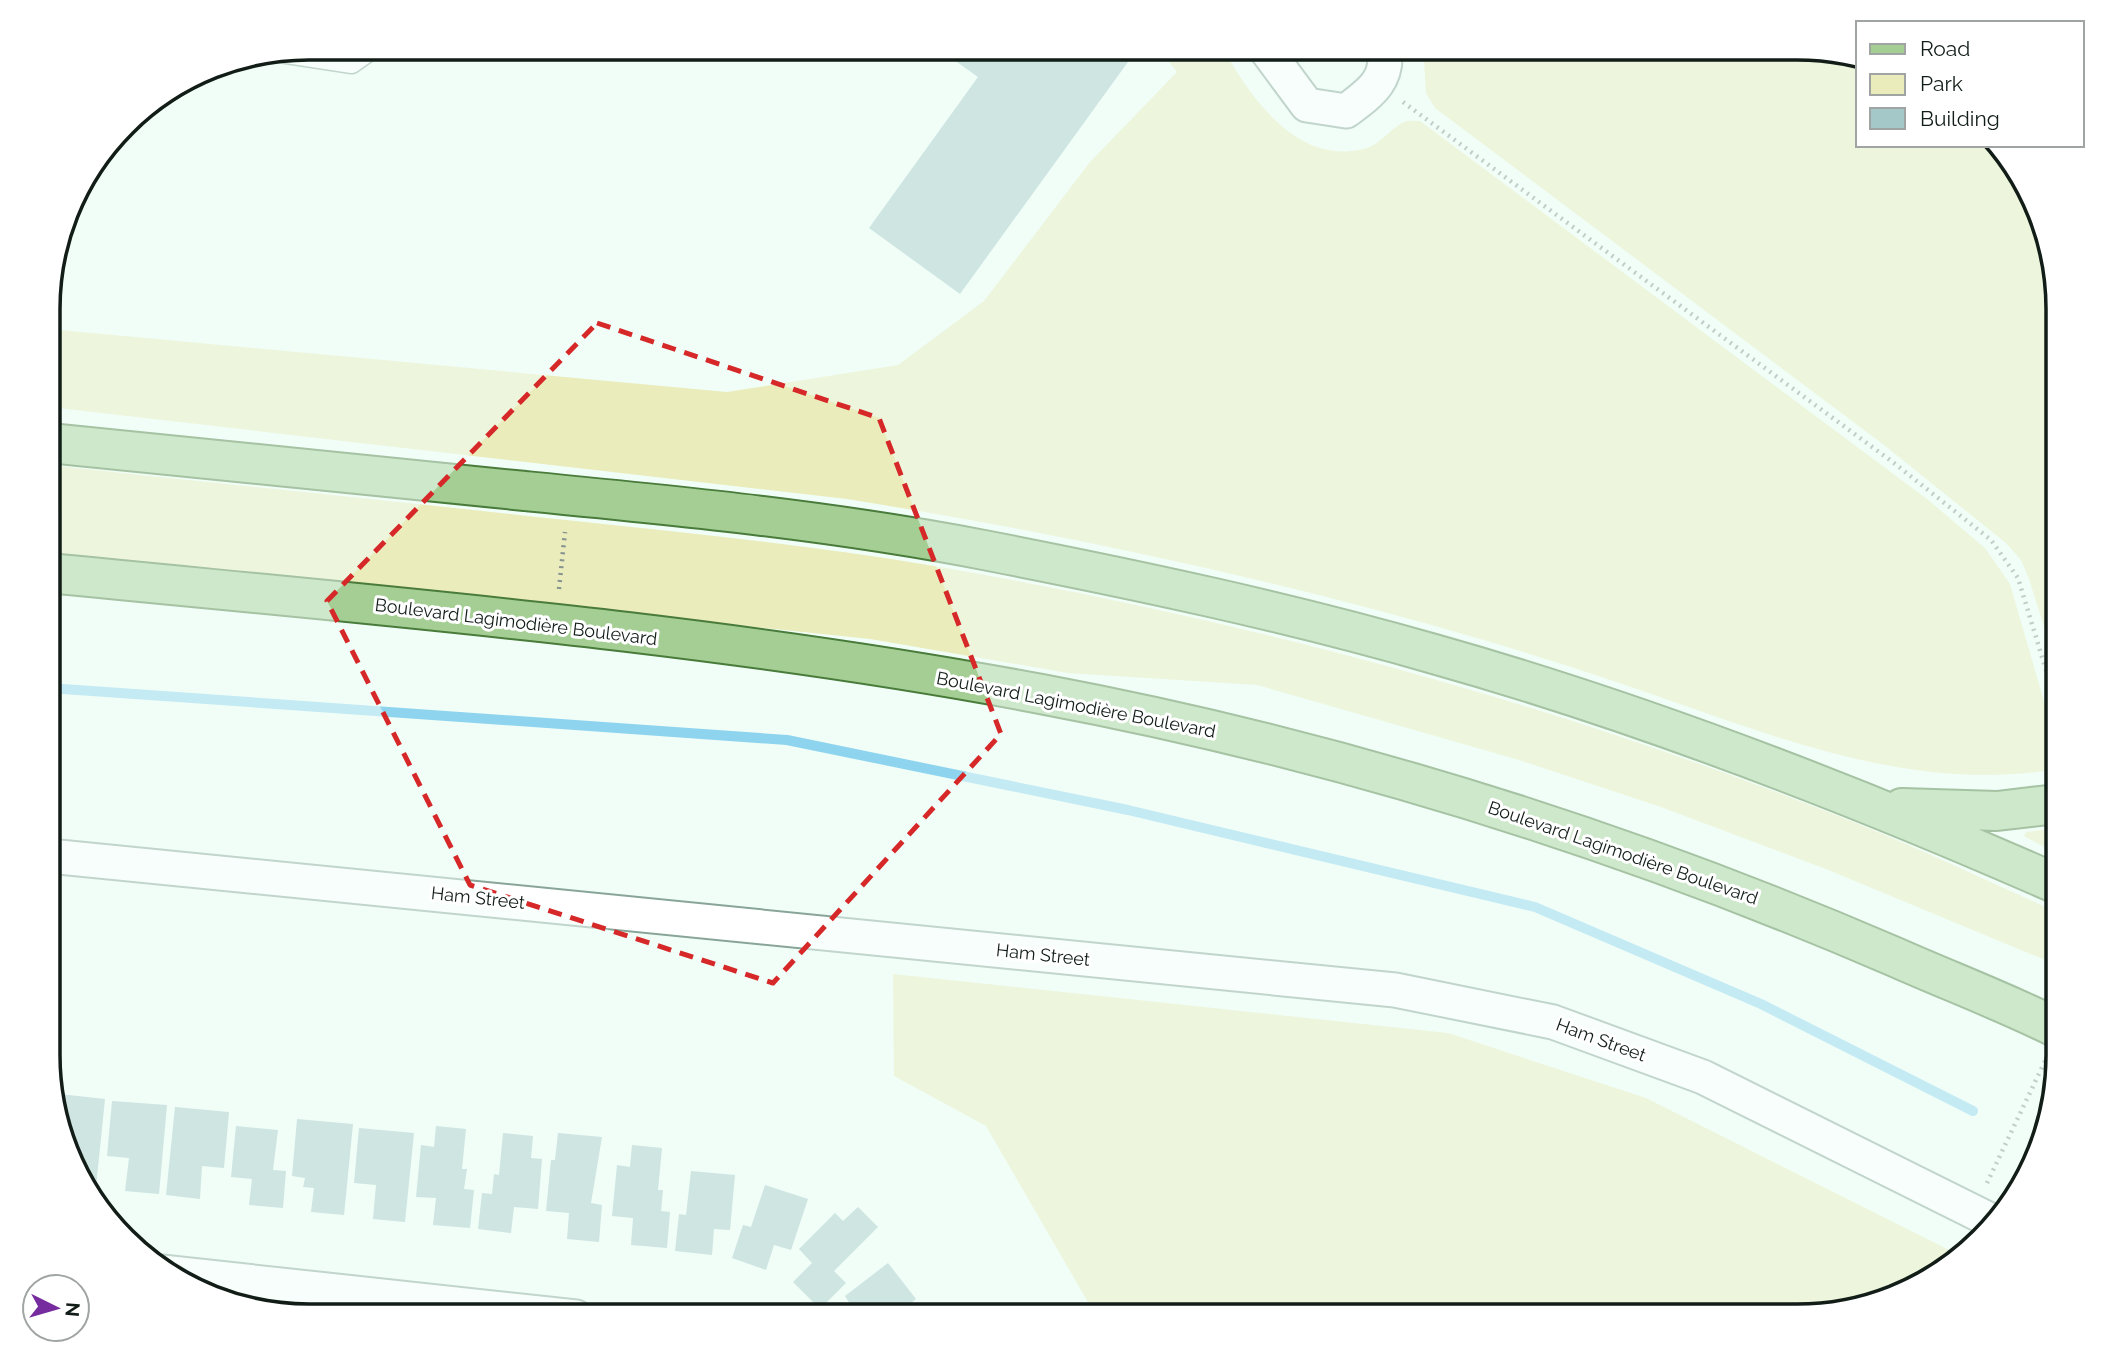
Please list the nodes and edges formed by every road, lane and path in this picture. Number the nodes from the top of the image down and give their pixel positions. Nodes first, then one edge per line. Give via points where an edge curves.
1 (326, 60) edge
2 (358, 60) edge
3 (1274, 60) edge
4 (1387, 60) edge
5 (1380, 85) junction
6 (60, 444) edge
7 (570, 495) junction
8 (60, 574) edge
9 (554, 625) junction
10 (2045, 667) edge
11 (1863, 801) junction
12 (2046, 805) edge
13 (60, 857) edge
14 (2046, 879) edge
15 (2046, 1040) edge
16 (2046, 1059) edge
17 (1983, 1217) edge
18 (1971, 1234) edge
19 (193, 1276) edge
20 (409, 1304) edge

1 - 2 lane via 352,64
3 - 5 street via 1307,105 1346,111
4 - 5 street
5 - 10 path via 1895,463 1991,540 2018,579
6 - 7 main road
7 - 9 path
7 - 11 main road via 851,528 987,551 1224,601 1433,653 1607,707
8 - 9 main road, Boulevard Lagimodière Boulevard
9 - 15 main road, Boulevard Lagimodière Boulevard via 858,664 1043,694 1281,747 1453,795 1769,904
11 - 12 main road via 1944,811
11 - 14 main road
13 - 17 street, Ham Street via 1395,990 1553,1021 1703,1077
16 - 17 path
17 - 18 path
19 - 20 street

